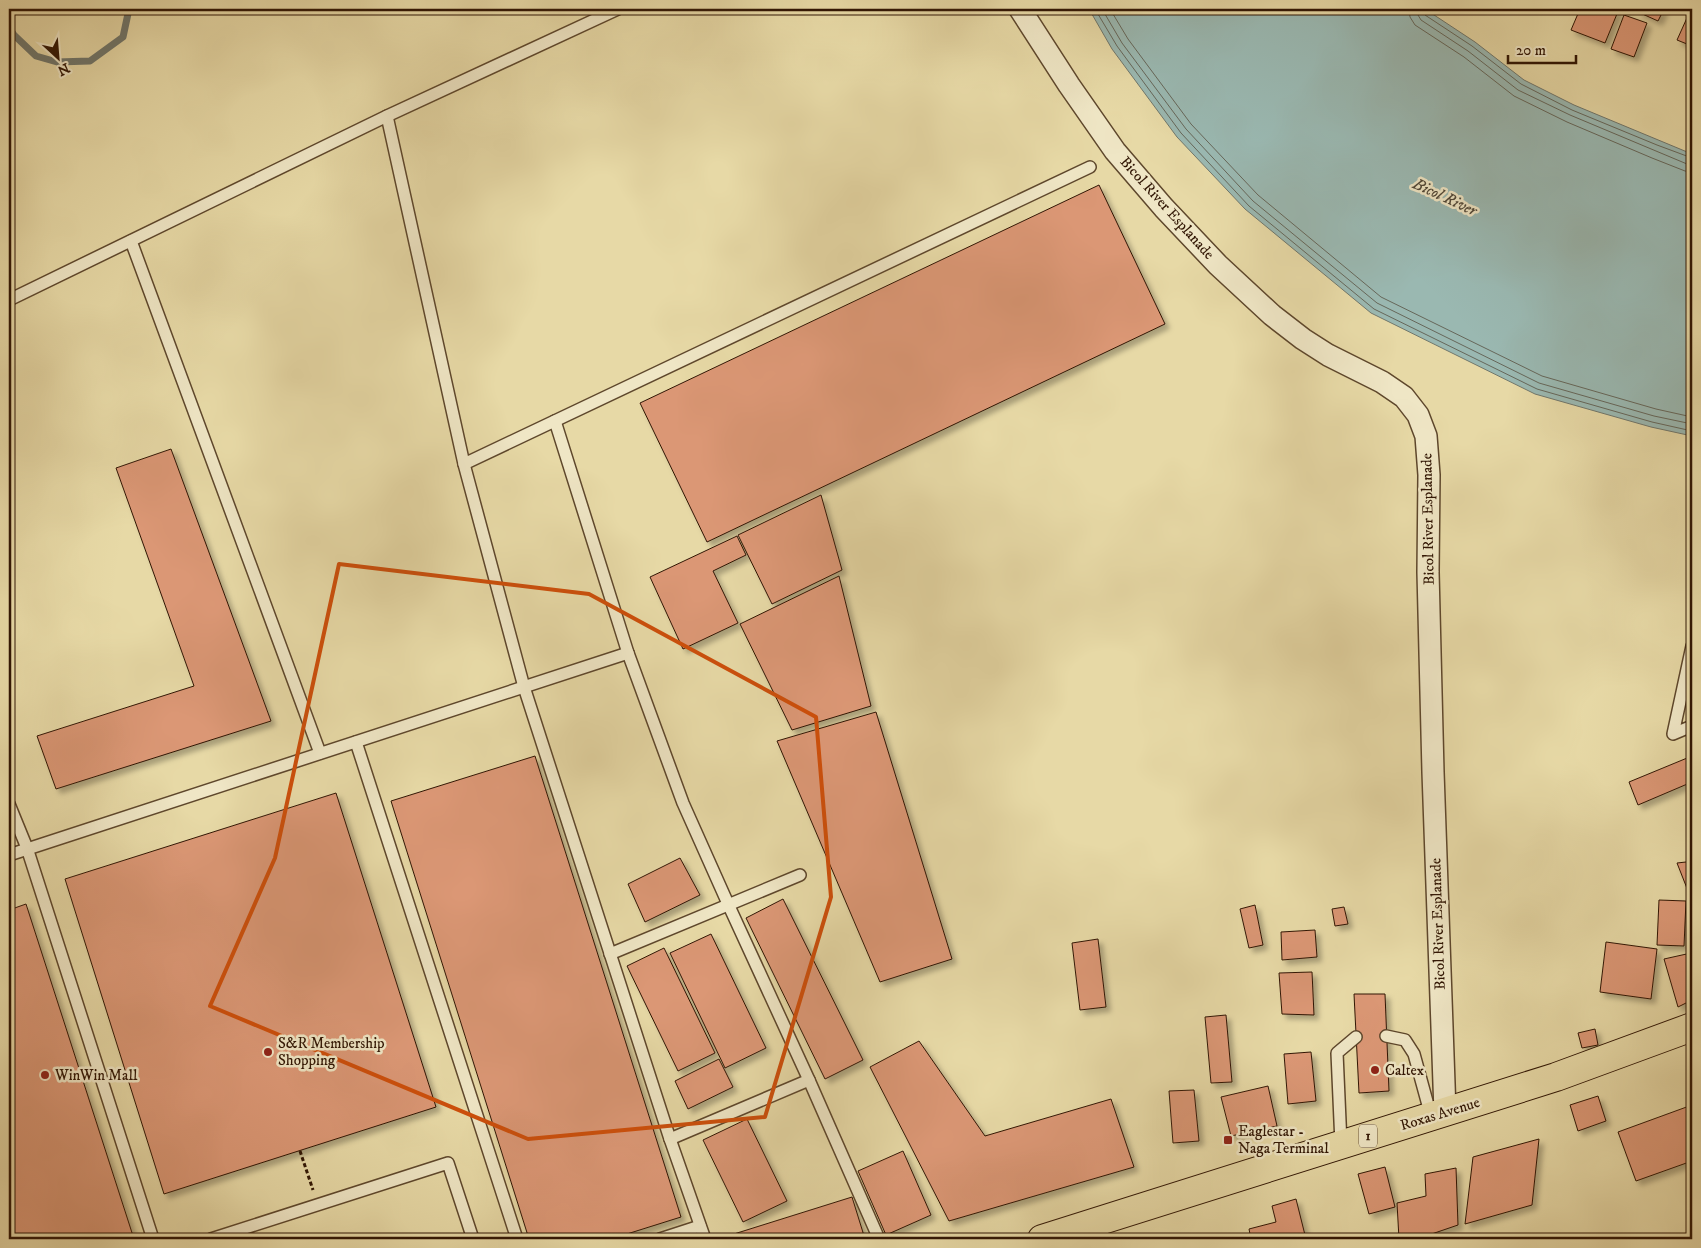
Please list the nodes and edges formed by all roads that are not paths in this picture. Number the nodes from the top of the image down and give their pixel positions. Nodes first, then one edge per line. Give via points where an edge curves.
1 (618, 9) edge
2 (1020, 9) edge
3 (386, 116) junction
4 (1090, 168) dead end
5 (131, 241) junction
6 (9, 300) edge
7 (555, 422) junction
8 (464, 464) junction
9 (1692, 646) edge
10 (628, 653) junction
11 (1690, 671) edge
12 (524, 687) junction
13 (1692, 726) edge
14 (356, 742) junction
15 (320, 753) junction
16 (9, 804) edge
17 (27, 848) junction
18 (9, 855) edge
19 (800, 875) dead end
20 (729, 906) junction
21 (610, 954) junction
22 (1692, 1027) edge
23 (1386, 1036) dead end
24 (1356, 1037) dead end
25 (810, 1080) junction
26 (1438, 1114) junction
27 (670, 1139) junction
28 (1341, 1145) junction
29 (700, 1226) junction
30 (153, 1239) edge
31 (211, 1239) edge
32 (473, 1239) edge
33 (518, 1239) edge
34 (660, 1239) edge
35 (705, 1239) edge
36 (879, 1239) edge
37 (1042, 1239) edge

1 - 3 lane
2 - 26 street, Bicol River Esplanade via 1115,151 1218,265 1272,316 1328,356 1404,396 1418,415 1426,436
3 - 5 lane
3 - 8 lane
4 - 7 lane
5 - 6 lane
5 - 15 lane
7 - 8 lane
7 - 10 lane
8 - 12 lane
9 - 11 lane
10 - 12 lane
10 - 20 lane via 683,803
11 - 13 lane via 1673,734
12 - 14 lane
12 - 21 lane
14 - 15 lane
14 - 33 lane
15 - 17 lane
16 - 17 lane
17 - 18 lane
17 - 30 lane
19 - 20 lane
20 - 21 lane
20 - 25 lane
21 - 27 lane
22 - 26 highway, Roxas Avenue / 1 via 1556,1077
23 - 26 lane via 1405,1040 1414,1054
24 - 28 lane via 1337,1053
25 - 27 lane
25 - 36 lane
26 - 28 highway, Roxas Avenue / 1
27 - 29 lane
28 - 37 highway, Roxas Avenue / 1
29 - 34 lane
29 - 35 lane
31 - 32 lane via 448,1163

